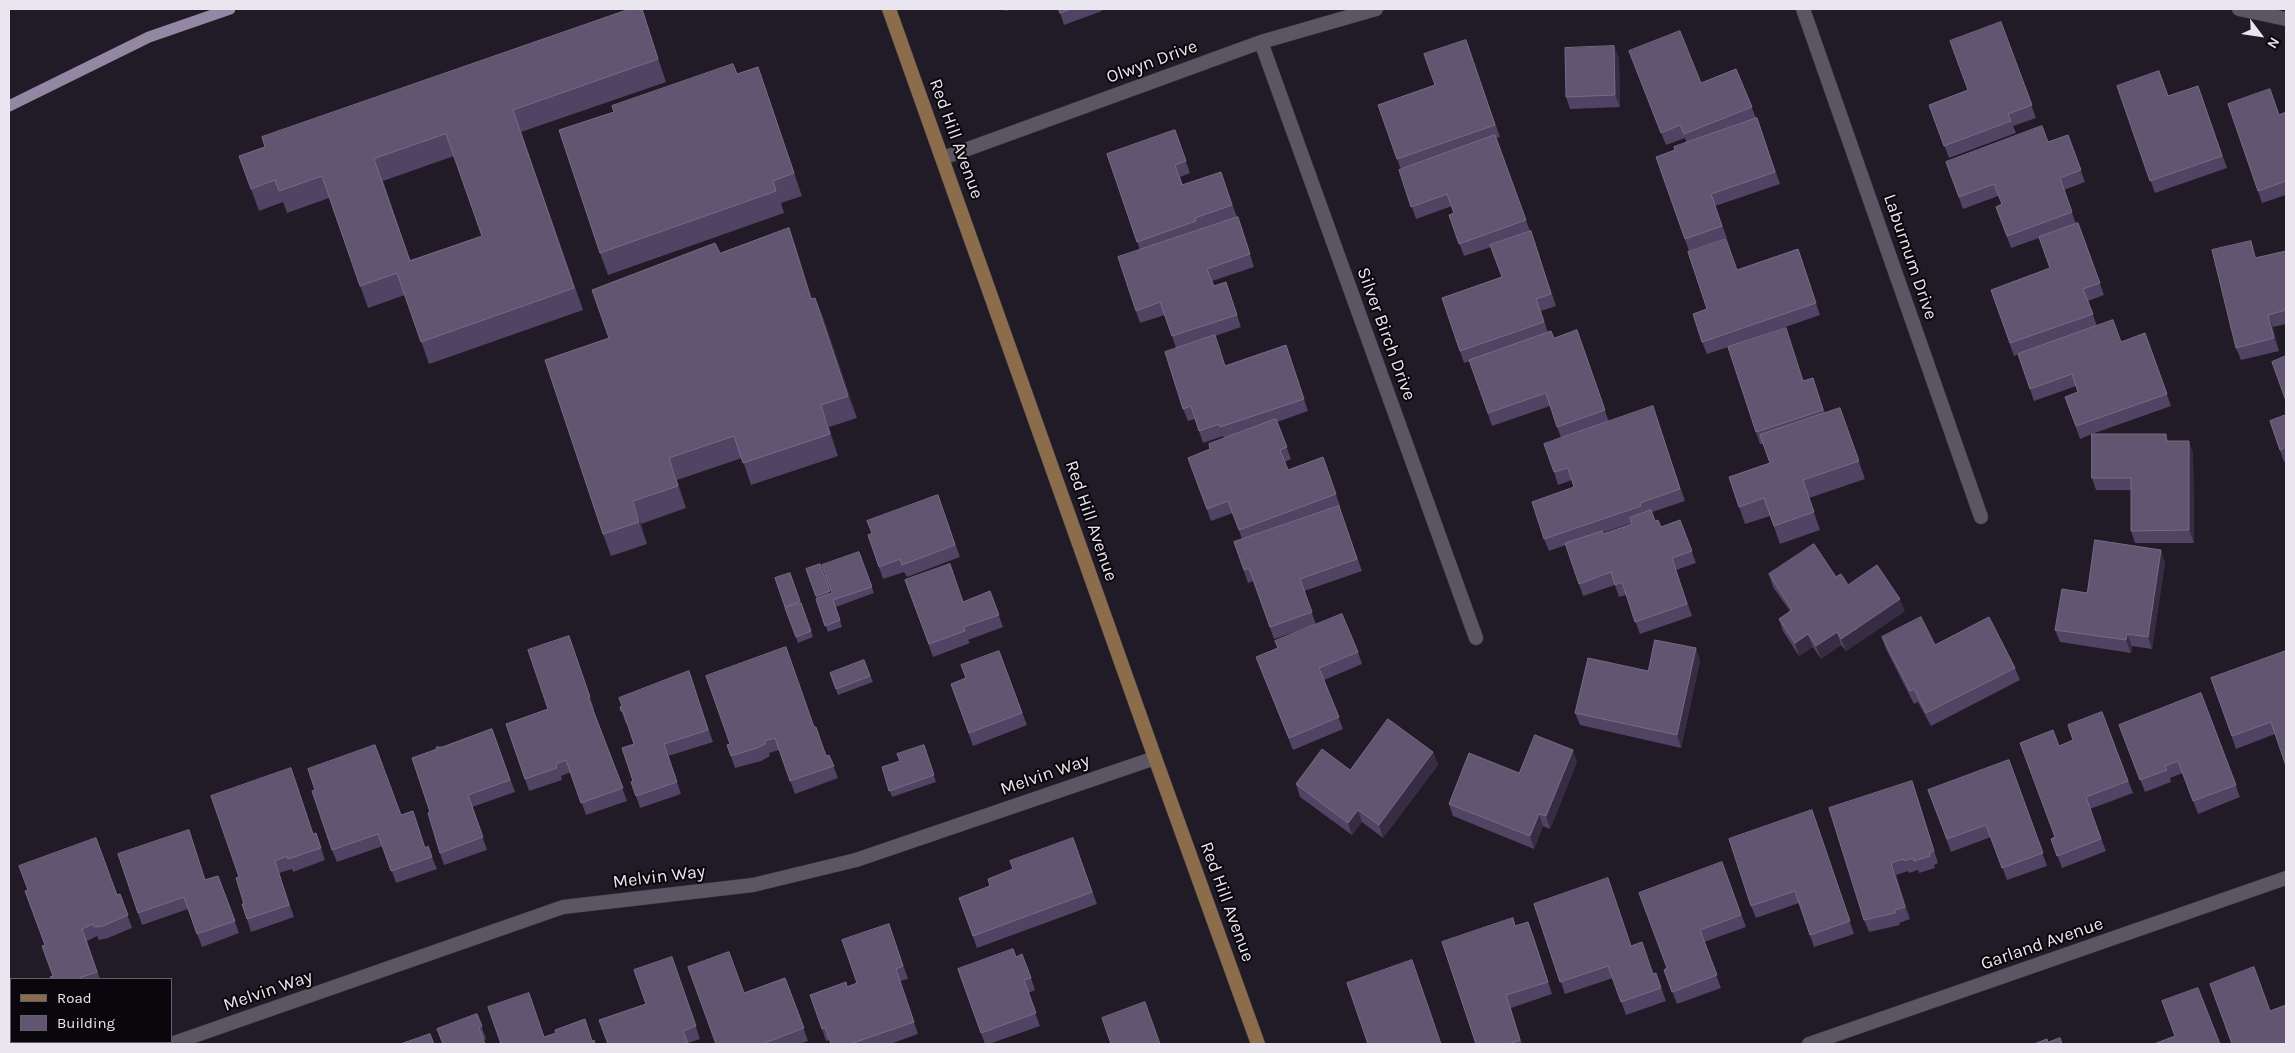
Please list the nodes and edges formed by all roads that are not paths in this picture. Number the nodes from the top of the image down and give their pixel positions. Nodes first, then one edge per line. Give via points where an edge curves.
1 (890, 9) edge
2 (1376, 9) edge
3 (1803, 9) edge
4 (2239, 9) edge
5 (2286, 18) edge
6 (1261, 42) junction
7 (943, 158) junction
8 (1981, 517) dead end
9 (1476, 638) dead end
10 (1154, 758) junction
11 (2286, 878) edge
12 (171, 1044) edge
13 (1258, 1044) edge
14 (1809, 1044) edge

1 - 7 main road, Red Hill Avenue
2 - 6 street, Olwyn Drive
3 - 8 street, Laburnum Drive
4 - 5 street
6 - 7 street, Olwyn Drive
6 - 9 street, Silver Birch Drive
7 - 10 main road, Red Hill Avenue
10 - 12 street, Melvin Way via 856,860 754,885 563,907
10 - 13 main road, Red Hill Avenue
11 - 14 street, Garland Avenue

